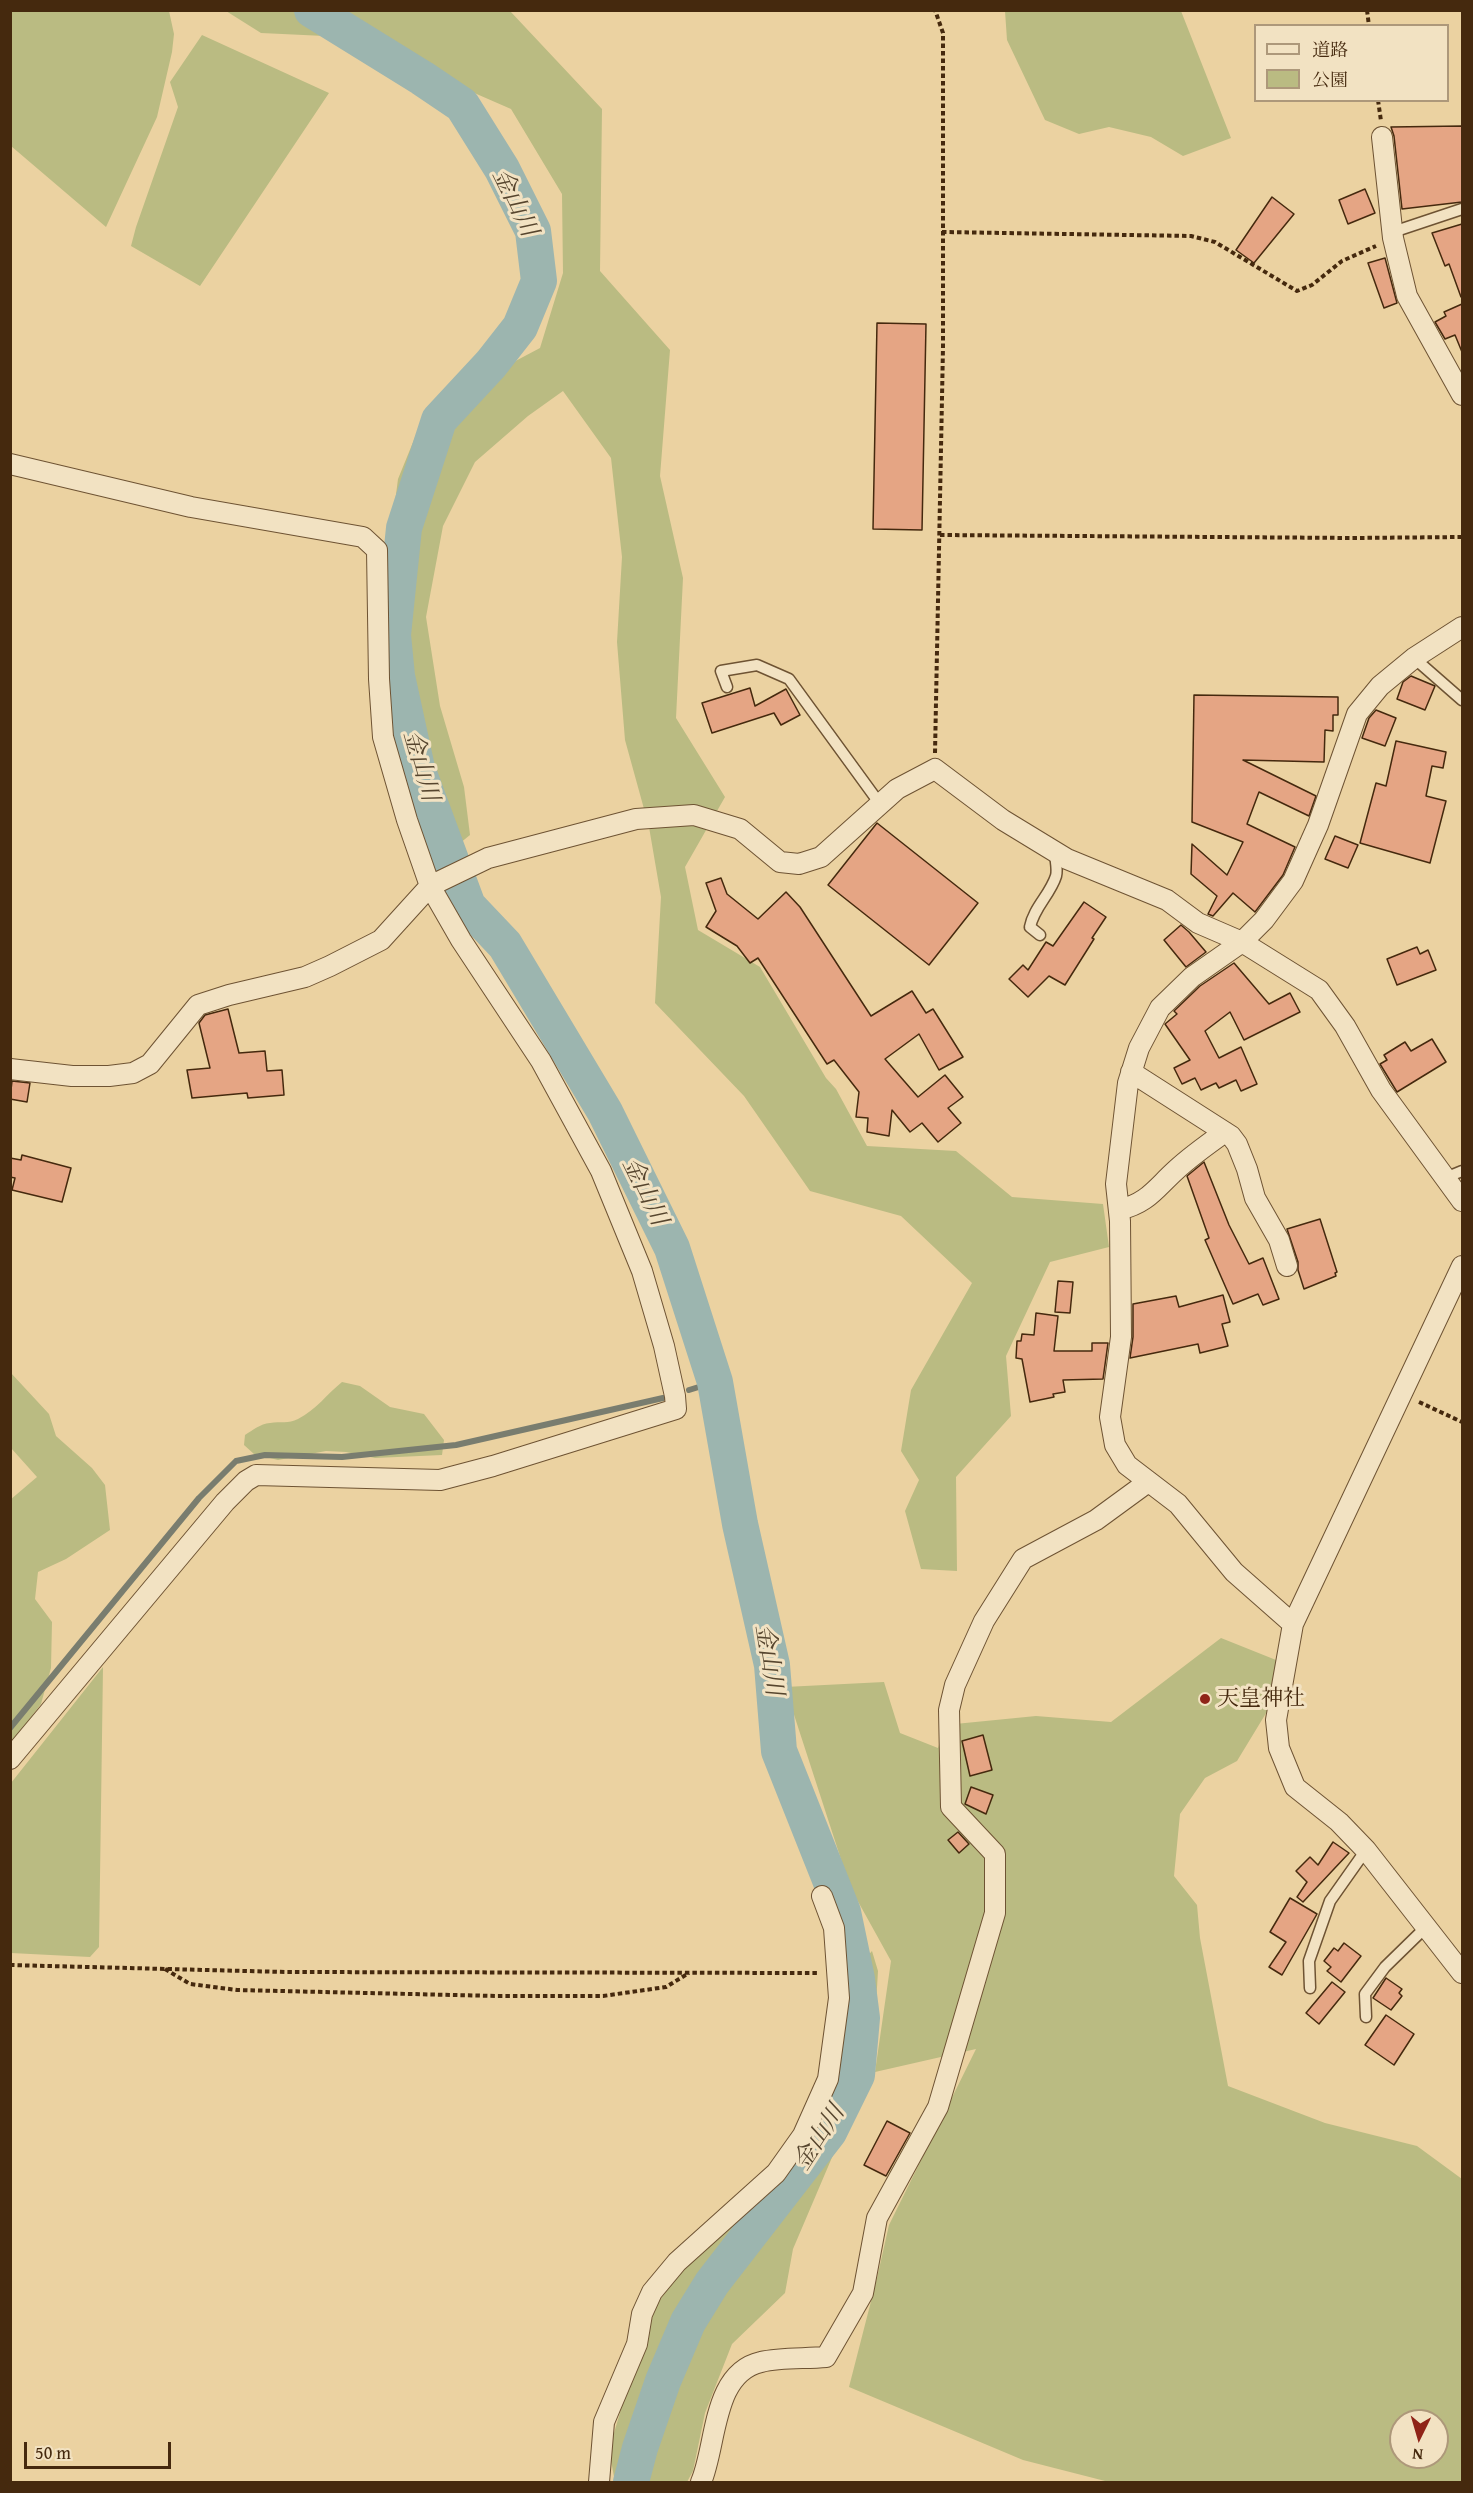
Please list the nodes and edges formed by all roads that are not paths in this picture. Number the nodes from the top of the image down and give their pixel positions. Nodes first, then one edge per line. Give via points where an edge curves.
1 (1382, 137) dead end
2 (1462, 209) edge
3 (1393, 235) junction
4 (1462, 395) edge
5 (10, 464) edge
6 (1462, 627) edge
7 (1414, 658) junction
8 (727, 687) dead end
9 (1462, 700) edge
10 (880, 804) junction
11 (1055, 851) junction
12 (435, 883) junction
13 (1040, 935) dead end
14 (1242, 942) junction
15 (10, 1069) edge
16 (1131, 1072) junction
17 (1225, 1132) junction
18 (1454, 1174) edge
19 (1462, 1201) edge
20 (1119, 1210) junction
21 (1287, 1266) dead end
22 (1462, 1266) edge
23 (1148, 1482) junction
24 (1293, 1624) junction
25 (10, 1759) edge
26 (1366, 1850) junction
27 (822, 1896) dead end
28 (1427, 1926) junction
29 (1462, 1973) edge
30 (1311, 1988) dead end
31 (1366, 2017) dead end
32 (599, 2482) edge
33 (701, 2482) edge

1 - 3 street
2 - 3 lane
3 - 4 street via 1407,296
5 - 12 street via 191,507 363,537 372,543 379,558 383,737 407,820
6 - 7 street
7 - 9 lane
7 - 14 street via 1380,686 1357,714 1318,825 1293,881
8 - 10 lane via 721,671 757,665 789,679
10 - 11 street via 897,789 935,769 1003,820
10 - 12 street via 821,856 799,864 780,862 740,829 694,815 636,819 488,858
11 - 13 lane via 1057,874 1032,915 1030,927
11 - 14 street via 1167,900 1198,923
12 - 15 street via 381,940 305,977 198,1005 150,1064 133,1073 72,1076
12 - 25 street via 461,940 541,1061 601,1171 642,1271 664,1346 676,1409 440,1480 256,1475 246,1480
14 - 16 street via 1192,976 1160,1008
14 - 18 street via 1319,990 1345,1026 1381,1090
16 - 17 street
16 - 20 street via 1116,1184
17 - 20 street via 1136,1206
17 - 21 street via 1237,1144 1255,1198 1279,1240
18 - 19 street
20 - 23 street via 1121,1337 1110,1417 1115,1445 1127,1465
22 - 24 street
23 - 24 street via 1178,1504 1234,1572
23 - 33 street via 1096,1520 1023,1559 984,1621 960,1674 949,1710 951,1807 994,1854 995,1913 938,2107 877,2218 863,2293 826,2357 762,2361 741,2369 722,2402
24 - 26 street via 1276,1720 1278,1748 1295,1787 1339,1822
26 - 28 street
26 - 30 lane via 1330,1901 1309,1961
27 - 32 street via 834,1928 839,1998 828,2079 803,2135 776,2173 677,2262 652,2292 642,2314 637,2344 604,2422
28 - 29 street
28 - 31 lane via 1385,1967 1365,1994

